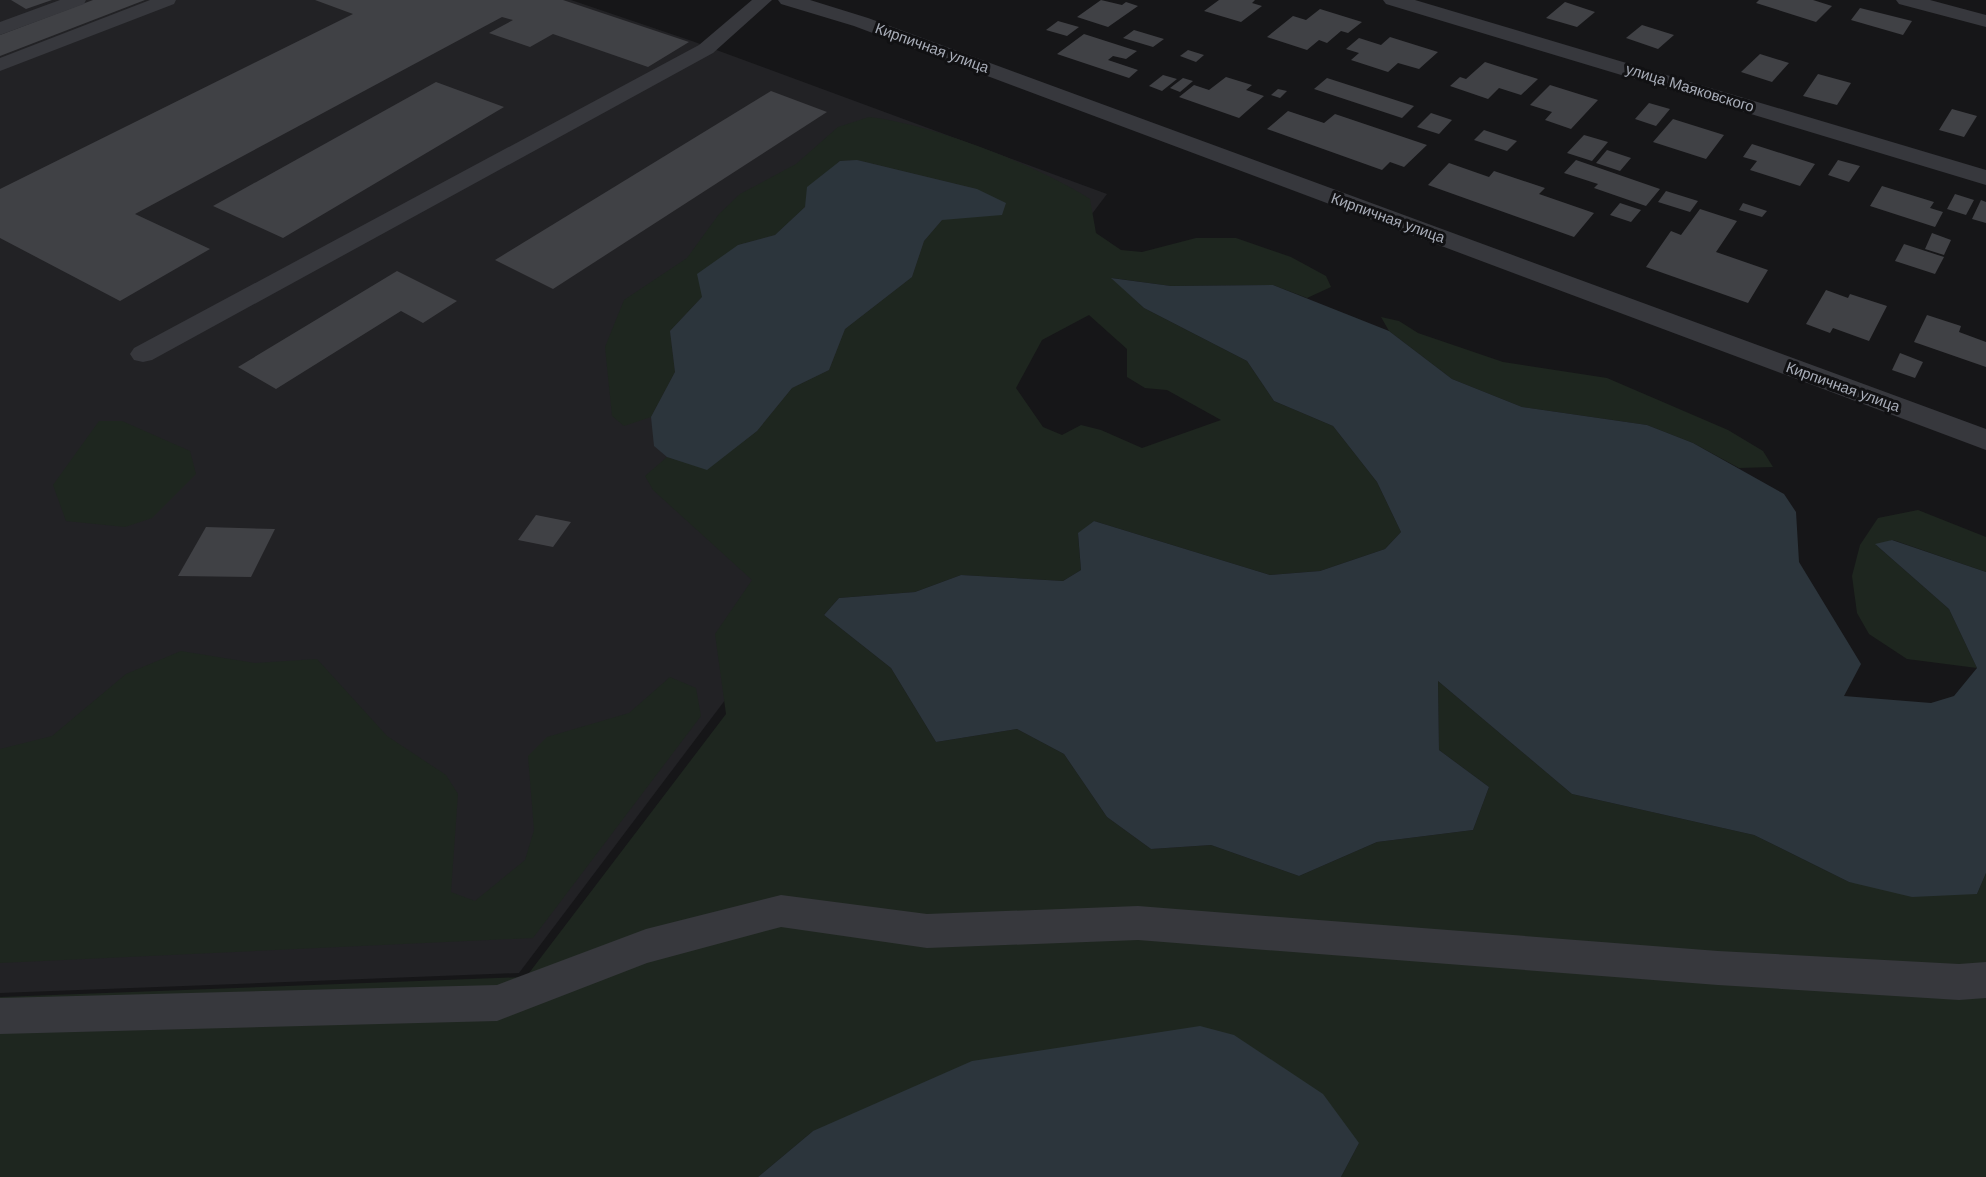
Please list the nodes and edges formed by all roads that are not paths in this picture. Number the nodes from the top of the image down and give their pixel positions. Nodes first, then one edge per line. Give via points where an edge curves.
1 (77, 0) edge
2 (167, 0) edge
3 (763, 0) edge
4 (788, 0) edge
5 (1393, 0) edge
6 (1906, 0) edge
7 (0, 6) edge
8 (22, 20) junction
9 (1986, 21) edge
10 (0, 29) edge
11 (0, 65) edge
12 (1986, 178) edge
13 (143, 354) dead end
14 (1986, 440) edge
15 (1986, 980) edge
16 (0, 1016) edge

1 - 8 lane
2 - 11 lane
3 - 13 lane via 706,49
4 - 14 street, Кирпичная улица via 861,22
5 - 12 street, улица Маяковского
6 - 9 street
7 - 8 lane
8 - 10 lane
15 - 16 lane via 1959,982 1718,968 1138,923 927,931 781,911 646,946 497,1003

